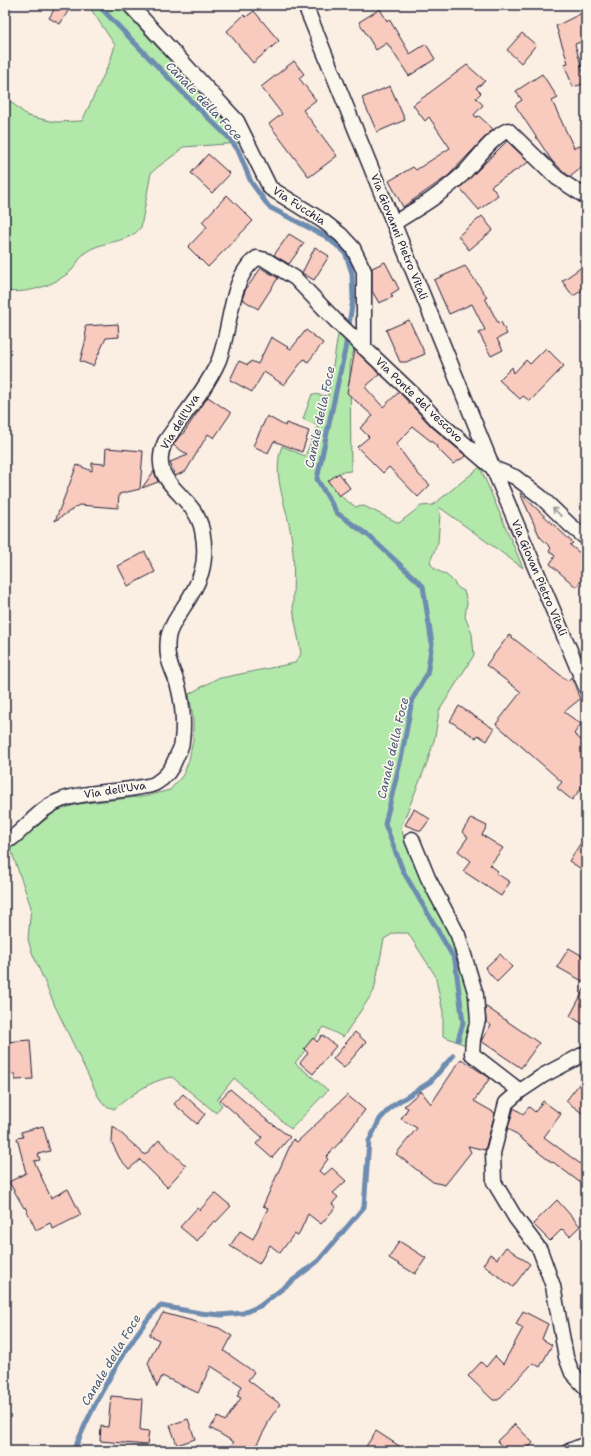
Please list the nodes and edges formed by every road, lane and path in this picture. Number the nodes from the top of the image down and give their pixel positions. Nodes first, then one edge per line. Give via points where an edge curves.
1 (130, 5) edge
2 (305, 5) edge
3 (586, 197) edge
4 (394, 223) junction
5 (257, 258) joint
6 (362, 345) junction
7 (493, 468) junction
8 (586, 538) edge
9 (586, 688) edge
10 (5, 839) edge
11 (412, 839) dead end
12 (586, 1053) edge
13 (520, 1091) junction
14 (586, 1388) edge
15 (586, 1444) edge
16 (570, 1451) edge

1 - 6 street, Via Fucchia via 237,121 270,188 323,221 353,248 364,271
2 - 4 street, Via Giovanni Pietro Vitali
3 - 4 street via 557,178 508,130 435,198
4 - 7 street, Via Giovanni Pietro Vitali
5 - 6 street, Via Ponte del vescovo via 266,260 295,278
5 - 10 street, Via dell'Uva via 248,263 240,281 218,362 160,452 164,477 195,510 200,520 205,558 202,577 168,636 166,658 177,684 184,718 182,744 171,770 155,784 61,800 47,807 11,839
6 - 7 street, Via Ponte del vescovo via 438,421
8 -> 7 street, Via Ponte del vescovo via 515,477
7 - 9 street, Via Giovan Pietro Vitali
11 - 13 street via 428,878 458,934 476,995 478,1020 472,1054
12 - 13 street
13 - 14 street via 506,1103 493,1153 494,1182 515,1217 540,1250 553,1286 566,1357 572,1373
15 - 16 street

